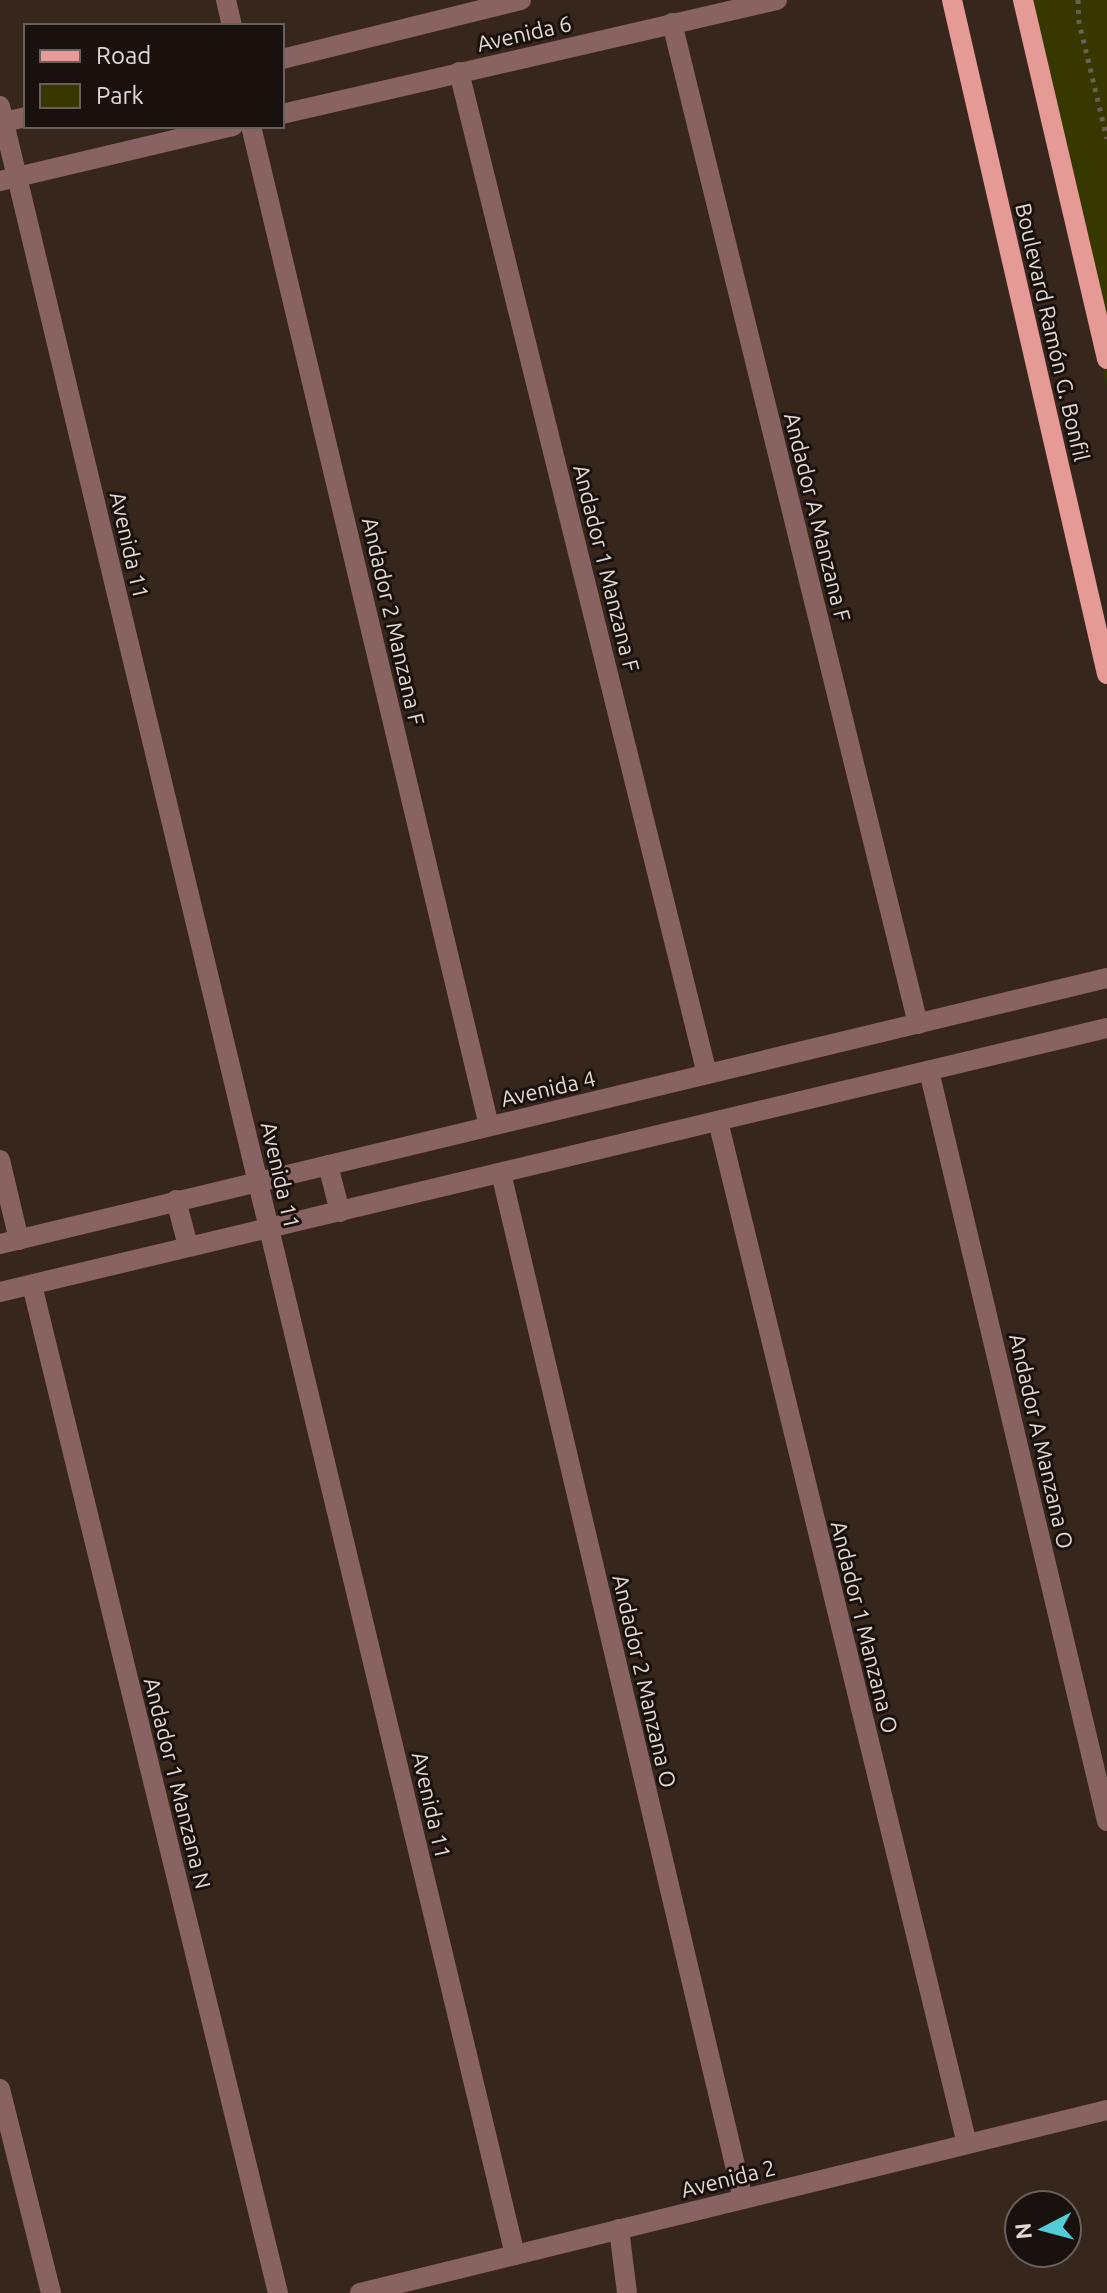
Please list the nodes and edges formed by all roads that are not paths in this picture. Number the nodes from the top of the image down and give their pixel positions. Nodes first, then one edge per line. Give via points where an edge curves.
1 (226, 0) edge
2 (521, 0) edge
3 (777, 0) edge
4 (952, 0) edge
5 (1023, 0) edge
6 (441, 9) edge
7 (672, 23) junction
8 (232, 24) edge
9 (284, 58) edge
10 (459, 72) junction
11 (284, 114) edge
12 (1, 117) edge
13 (24, 117) edge
14 (225, 128) edge
15 (251, 128) edge
16 (8, 179) edge
17 (1107, 359) edge
18 (1107, 674) edge
19 (1107, 978) edge
20 (918, 1024) junction
21 (1107, 1028) edge
22 (929, 1071) junction
23 (707, 1074) junction
24 (718, 1121) junction
25 (489, 1126) junction
26 (0, 1160) edge
27 (328, 1165) junction
28 (501, 1173) junction
29 (258, 1182) junction
30 (176, 1200) junction
31 (340, 1212) junction
32 (269, 1228) junction
33 (9, 1242) edge
34 (188, 1246) junction
35 (32, 1285) junction
36 (0, 1292) edge
37 (1107, 1821) edge
38 (0, 2089) edge
39 (1107, 2110) edge
40 (967, 2144) junction
41 (743, 2199) junction
42 (619, 2229) junction
43 (515, 2255) junction
44 (384, 2291) edge
45 (51, 2293) edge
46 (278, 2293) edge
47 (360, 2293) edge
48 (627, 2293) edge

1 - 8 street
2 - 6 street, Avenida 6
3 - 7 street, Avenida 6
4 - 18 main road, Boulevard Ramón G. Bonfil
5 - 17 main road, Boulevard Ramón G. Bonfil
6 - 9 street, Avenida 6
7 - 10 street, Avenida 6
7 - 20 street, Andador A Manzana F
10 - 11 street, Avenida 6
10 - 23 street, Andador 1 Manzana F
12 - 13 street
12 - 16 street, Avenida 11
14 - 16 street
15 - 25 street, Andador 2 Manzana F
16 - 29 street, Avenida 11
19 - 20 street, Avenida 4
20 - 23 street, Avenida 4
21 - 22 street
22 - 24 street
22 - 37 street, Andador A Manzana O
23 - 25 street, Avenida 4
24 - 28 street
24 - 40 street, Andador 1 Manzana O
25 - 27 street, Avenida 4
26 - 33 street
27 - 29 street, Avenida 4
27 - 31 street
28 - 31 street
28 - 41 street, Andador 2 Manzana O
29 - 30 street, Avenida 4
29 - 32 street, Avenida 11
30 - 33 street, Avenida 4
30 - 34 street
31 - 32 street
32 - 34 street
32 - 43 street, Avenida 11
34 - 35 street
35 - 36 street
35 - 46 street, Andador 1 Manzana N
38 - 45 street
39 - 40 street, Avenida 2
40 - 41 street, Avenida 2
41 - 42 street, Avenida 2
42 - 43 street, Avenida 2
42 - 48 street
43 - 44 street, Avenida 2
44 - 47 street, Avenida 2

